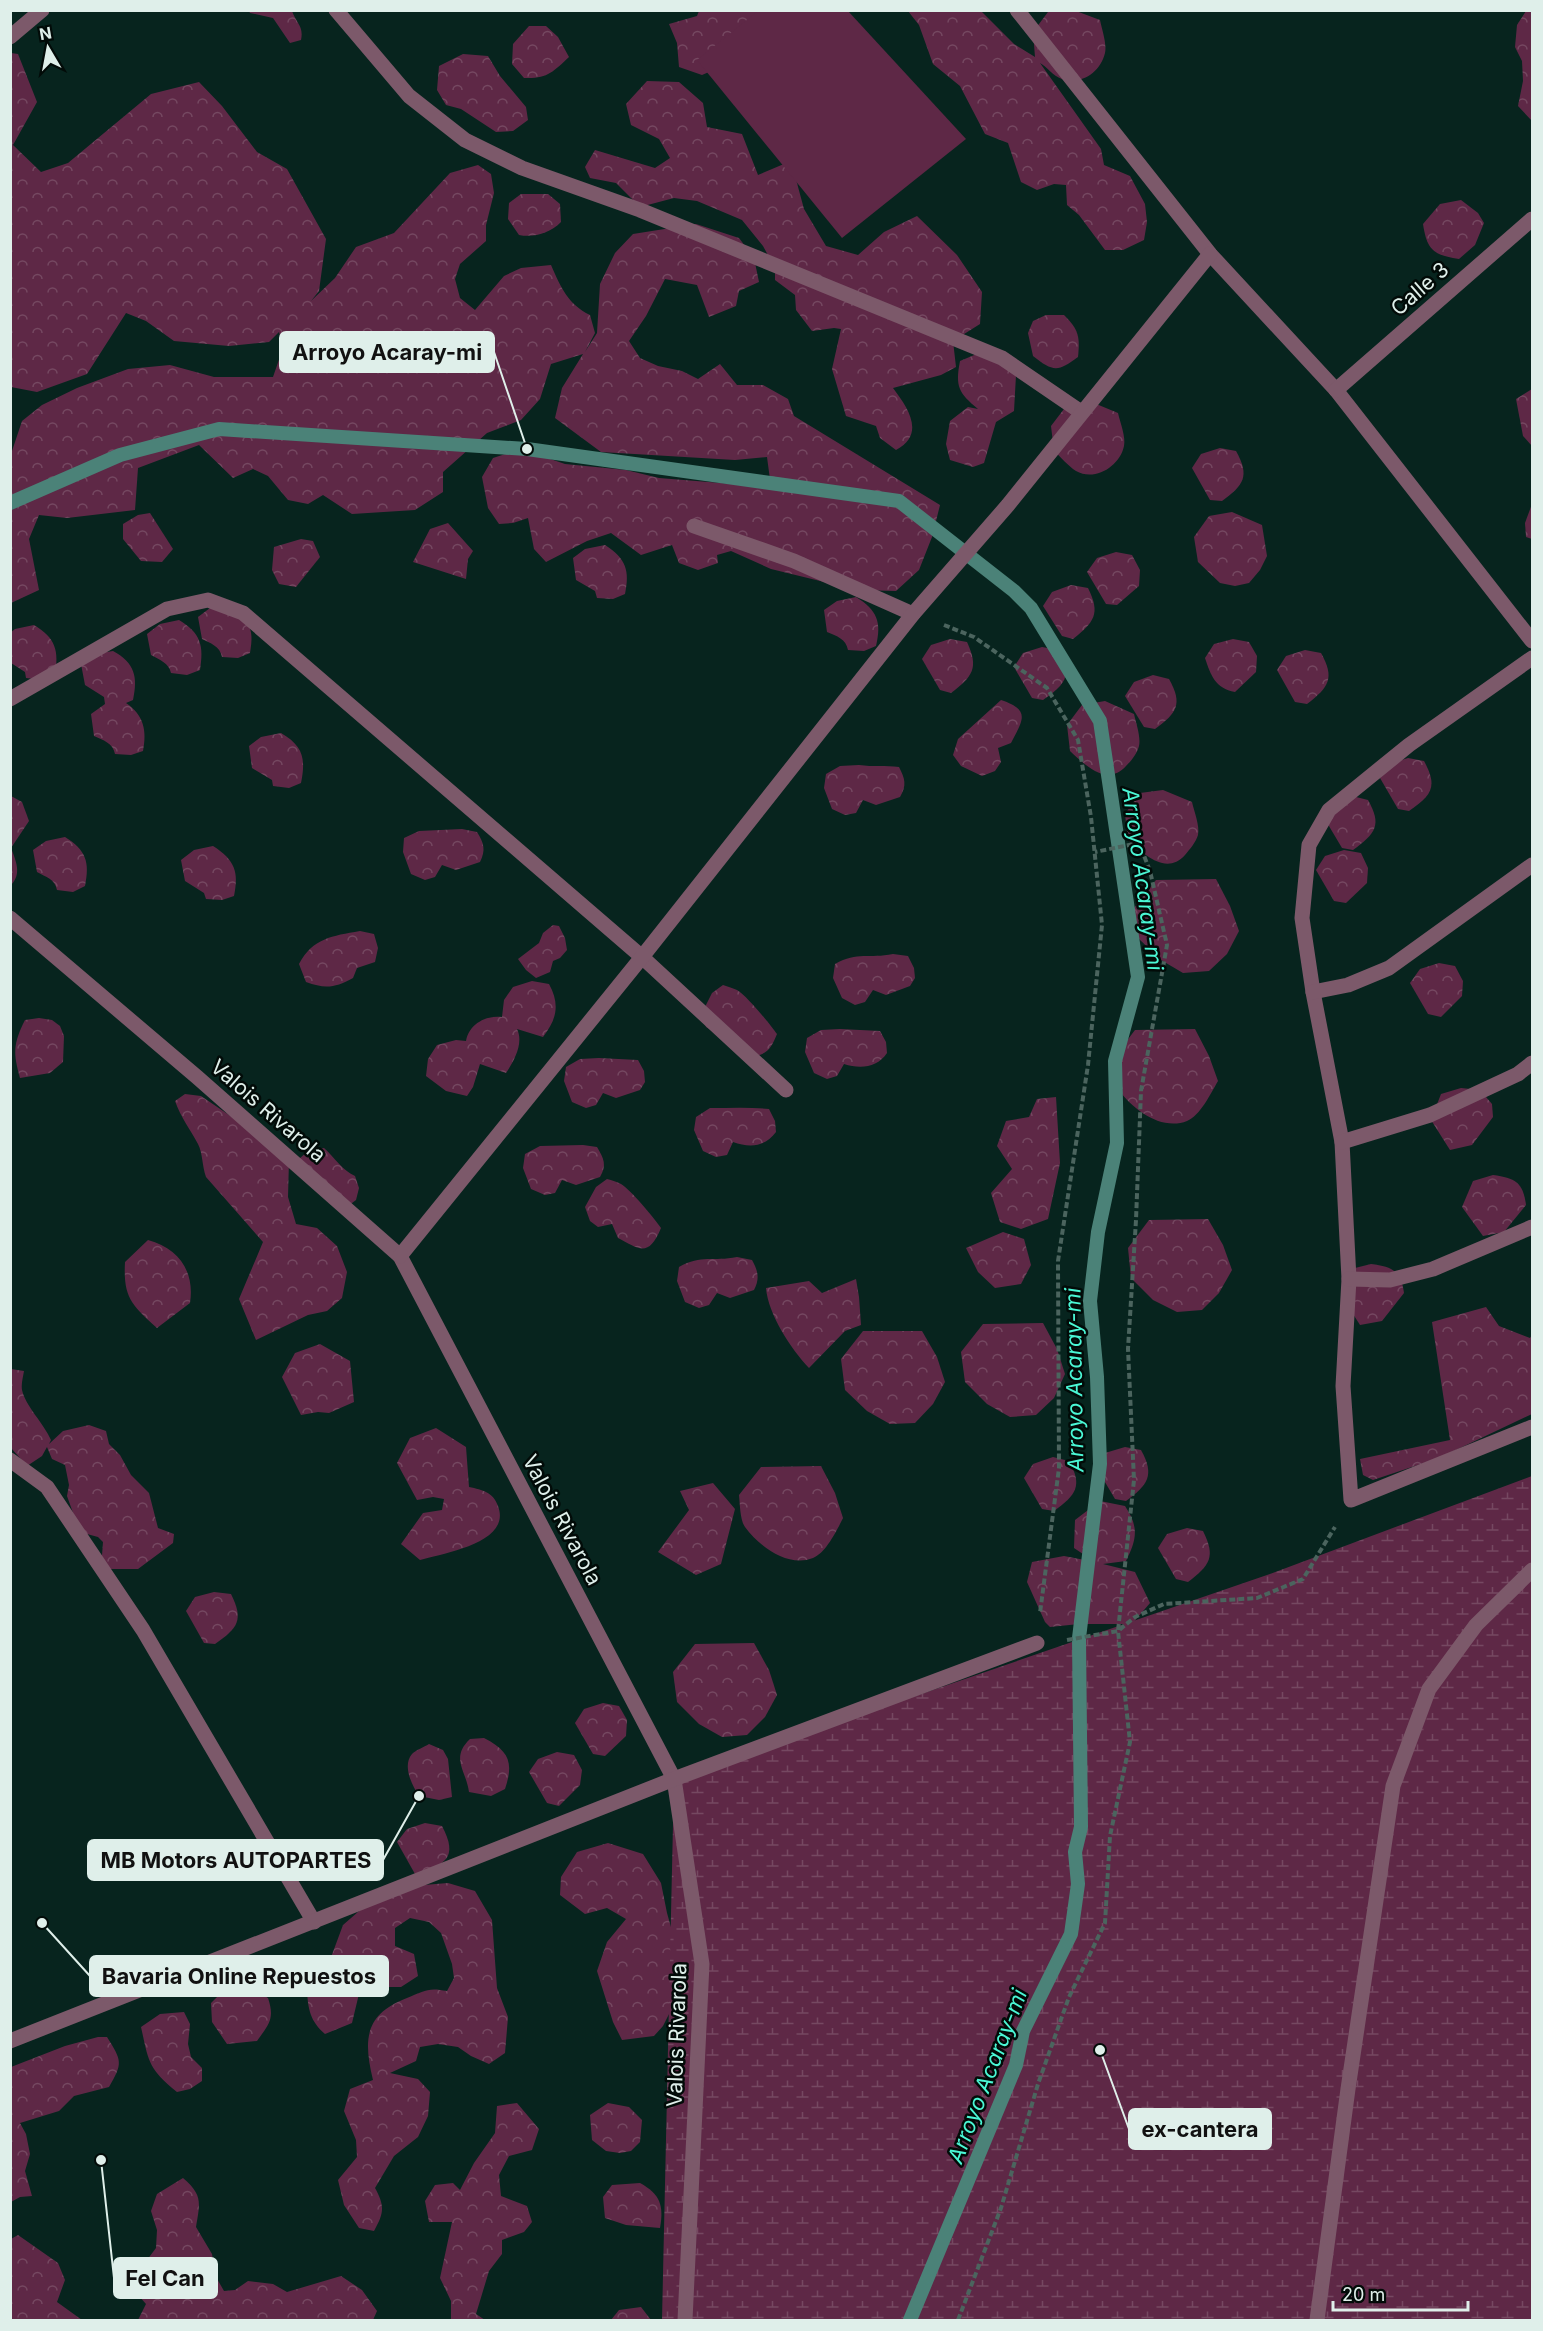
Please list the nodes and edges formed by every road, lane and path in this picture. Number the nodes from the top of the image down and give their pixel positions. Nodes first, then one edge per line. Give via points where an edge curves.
1 (42, 10) edge
2 (336, 10) edge
3 (1017, 10) edge
4 (10, 37) edge
5 (1533, 219) edge
6 (1210, 254) junction
7 (1336, 390) junction
8 (1081, 412) junction
9 (694, 526) dead end
10 (913, 614) junction
11 (1533, 641) edge
12 (1533, 658) edge
13 (10, 699) edge
14 (1095, 852) junction
15 (1533, 865) edge
16 (10, 918) edge
17 (642, 957) junction
18 (1313, 992) junction
19 (1533, 1063) edge
20 (786, 1090) dead end
21 (1342, 1142) junction
22 (1533, 1227) edge
23 (400, 1256) junction
24 (1349, 1279) junction
25 (1533, 1427) edge
26 (10, 1460) edge
27 (1351, 1500) junction
28 (1533, 1570) edge
29 (1118, 1631) junction
30 (1060, 1641) dead end
31 (1037, 1643) joint
32 (674, 1779) junction
33 (314, 1922) junction
34 (10, 2041) edge
35 (686, 2320) edge
36 (958, 2320) edge
37 (1317, 2320) edge

1 - 4 street
2 - 8 street via 409,96 465,140 522,168 640,210 1002,358
3 - 6 street
5 - 7 street, Calle 3
6 - 7 street
6 - 8 street
7 - 11 street
8 - 10 street via 1008,505
9 - 10 street via 794,561
10 - 14 path via 974,637 1047,688 1078,740
10 - 17 street
12 - 18 street via 1409,745 1329,810 1309,845 1302,918
13 - 17 street via 167,609 208,600 243,613
14 - 29 path via 1139,843 1150,871 1167,945 1141,1091 1128,1349 1134,1480
14 - 31 path via 1102,925 1089,1065 1059,1261 1059,1468
15 - 18 street via 1389,968 1348,985
16 - 23 street, Valois Rivarola
17 - 20 street
17 - 23 street
18 - 21 street
19 - 21 street via 1518,1074 1430,1115
21 - 24 street
22 - 24 street via 1433,1269 1390,1280
23 - 32 street, Valois Rivarola
24 - 27 street via 1343,1386
25 - 27 street
26 - 33 street via 47,1487 143,1630
27 - 29 path via 1303,1579 1257,1598 1164,1604 1135,1617
28 - 37 street via 1476,1625 1429,1689 1393,1786
29 - 30 path
29 - 36 path via 1130,1742 1110,1836 1105,1923 1069,1997 1001,2208
31 - 32 street
32 - 33 street
32 - 35 street, Valois Rivarola via 702,1964
33 - 34 street

